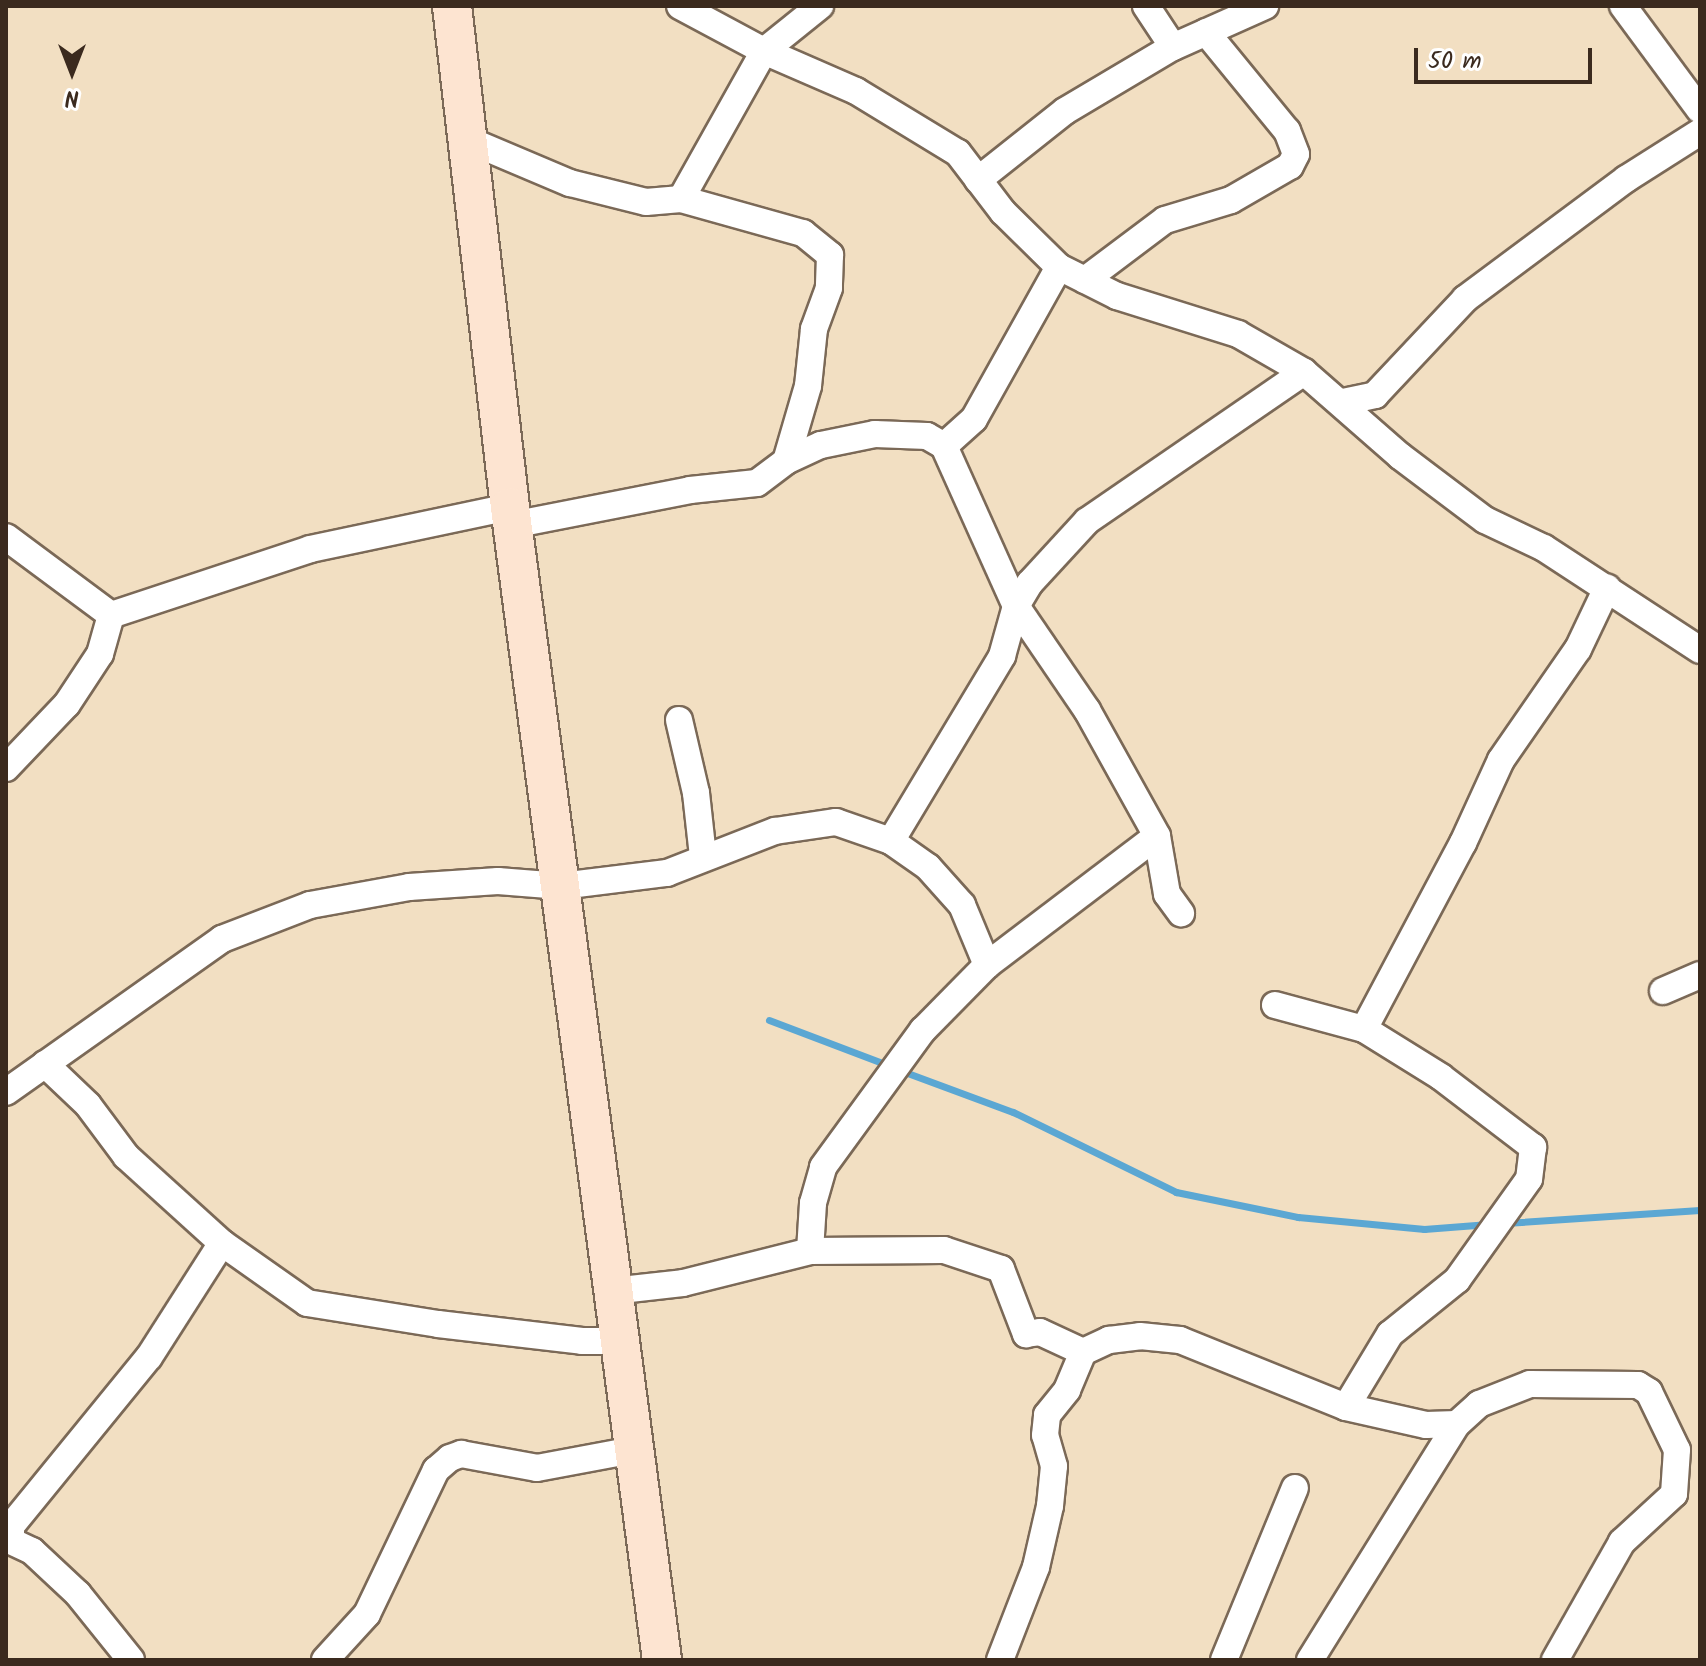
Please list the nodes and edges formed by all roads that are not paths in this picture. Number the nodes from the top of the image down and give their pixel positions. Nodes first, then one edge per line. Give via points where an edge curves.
1 (452, 6) edge
2 (680, 6) edge
3 (820, 6) edge
4 (1146, 6) edge
5 (1265, 6) edge
6 (1623, 6) edge
7 (1206, 32) junction
8 (1173, 47) junction
9 (764, 51) junction
10 (1700, 110) edge
11 (1700, 132) edge
12 (468, 140) junction
13 (978, 180) junction
14 (681, 199) junction
15 (1059, 267) junction
16 (1085, 280) junction
17 (1304, 372) junction
18 (1343, 402) junction
19 (944, 446) junction
20 (786, 461) junction
21 (511, 516) junction
22 (6, 537) edge
23 (1607, 588) junction
24 (1016, 606) junction
25 (111, 615) junction
26 (1700, 650) edge
27 (679, 720) dead end
28 (6, 768) edge
29 (1157, 836) junction
30 (891, 841) junction
31 (703, 856) junction
32 (561, 886) junction
33 (1181, 913) dead end
34 (987, 965) junction
35 (1700, 975) edge
36 (1663, 991) dead end
37 (1275, 1005) dead end
38 (1364, 1029) junction
39 (45, 1064) junction
40 (6, 1092) edge
41 (222, 1243) junction
42 (810, 1251) junction
43 (612, 1291) junction
44 (618, 1341) junction
45 (1083, 1352) junction
46 (1346, 1407) junction
47 (1457, 1424) junction
48 (633, 1450) junction
49 (1295, 1488) dead end
50 (131, 1660) edge
51 (325, 1660) edge
52 (662, 1660) edge
53 (1000, 1660) edge
54 (1224, 1660) edge
55 (1310, 1660) edge
56 (1555, 1660) edge

1 - 12 main road
2 - 9 street
3 - 9 street
4 - 8 street
5 - 7 street
6 - 10 street
7 - 8 street
7 - 16 street via 1287,131 1296,154 1290,166 1231,200 1165,220
8 - 13 street via 1065,111
9 - 13 street via 856,91 958,153
9 - 14 street
11 - 18 street via 1626,179 1465,299 1375,395
12 - 14 street via 570,183 646,202
12 - 21 main road
13 - 15 street
14 - 20 street via 803,233 830,255 829,288 814,329 808,386
15 - 16 street
15 - 19 street via 974,419
16 - 17 street via 1117,296 1238,334
17 - 18 street
17 - 24 street via 1087,521
18 - 23 street via 1400,456 1485,520 1544,548
19 - 20 street via 927,436 875,434 821,445
19 - 24 street
20 - 21 street via 757,483
21 - 25 street via 310,549
21 - 32 main road
22 - 25 street
23 - 26 street
23 - 38 street via 1578,649 1501,760
24 - 29 street via 1087,710
24 - 30 street via 1002,656
25 - 28 street via 100,654 67,704
27 - 31 street
29 - 33 street via 1167,894
29 - 34 street
30 - 31 street via 836,822 775,831
30 - 34 street via 928,867 962,905
31 - 32 street via 667,873
32 - 39 street via 498,881 409,887 310,905 222,939
32 - 43 main road
34 - 42 street via 923,1030 823,1167 813,1203
35 - 36 street
37 - 38 street
38 - 46 street via 1441,1077 1533,1147 1529,1179 1457,1280 1390,1334
39 - 40 street
39 - 41 street via 88,1105 126,1156
41 - 44 street via 307,1303 438,1324
41 - 50 street via 149,1357 11,1526 11,1541 32,1551 78,1594
42 - 43 street via 683,1283
42 - 45 street via 944,1250 978,1258 1009,1279 1026,1334 1040,1332
43 - 44 main road
44 - 48 main road
45 - 46 street via 1109,1340 1140,1336 1180,1340
45 - 53 street via 1067,1390 1047,1415 1045,1435 1054,1466 1050,1506 1036,1567
46 - 47 street via 1426,1425
47 - 55 street
47 - 56 street via 1479,1404 1530,1384 1638,1385 1649,1392 1671,1433 1677,1450 1674,1494 1622,1542
48 - 51 street via 537,1468 461,1454 450,1458 436,1470 367,1614
48 - 52 main road
49 - 54 street

